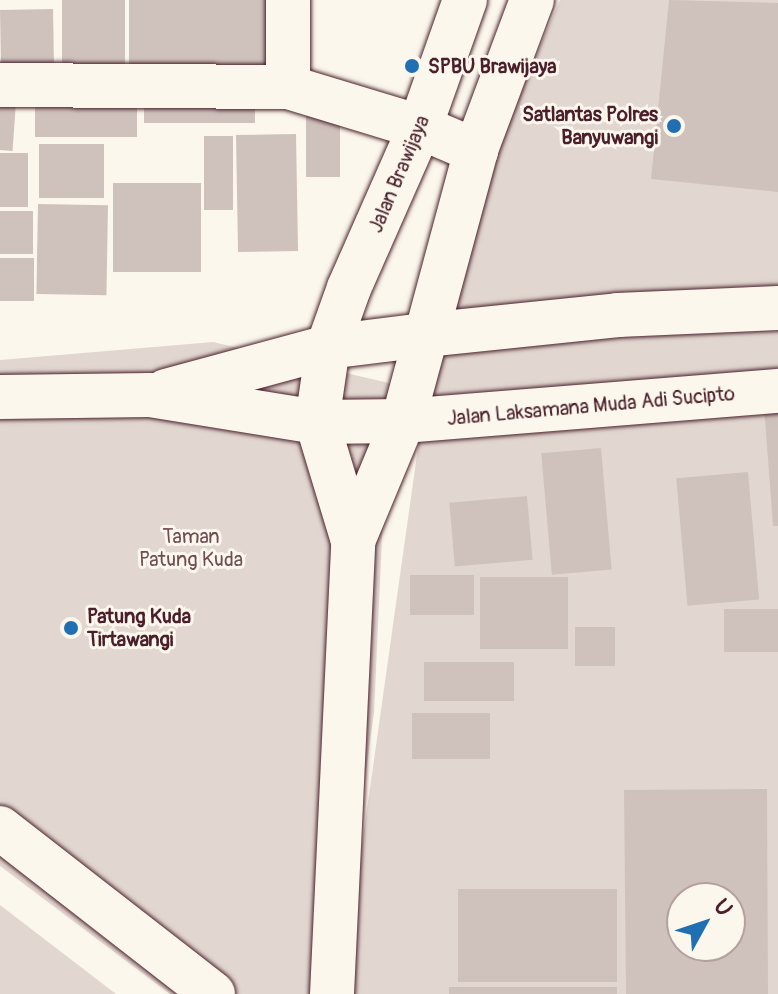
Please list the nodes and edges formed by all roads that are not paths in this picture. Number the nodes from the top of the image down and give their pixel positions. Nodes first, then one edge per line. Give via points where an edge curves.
1 (288, 0) edge
2 (465, 0) edge
3 (532, 0) edge
4 (0, 85) edge
5 (288, 87) junction
6 (420, 127) junction
7 (476, 151) junction
8 (778, 308) edge
9 (425, 335) junction
10 (328, 347) junction
11 (778, 391) edge
12 (150, 395) junction
13 (0, 397) edge
14 (403, 421) junction
15 (317, 422) junction
16 (353, 541) junction
17 (0, 828) edge
18 (213, 994) edge
19 (332, 994) edge

1 - 5 main road
2 - 6 main road, Jalan Brawijaya
3 - 7 main road
4 - 5 main road
5 - 6 main road
6 - 7 main road
6 - 10 main road, Jalan Brawijaya
7 - 9 main road
8 - 9 main road via 605,316
9 - 10 main road
9 - 14 main road
10 - 12 main road
10 - 15 main road, Jalan Brawijaya
11 - 14 main road, Jalan Laksamana Muda Adi Sucipto
12 - 13 main road
12 - 15 main road, Jalan Laksamana Muda Adi Sucipto
14 - 15 main road, Jalan Laksamana Muda Adi Sucipto
14 - 16 main road
15 - 16 main road
16 - 19 main road
17 - 18 main road

